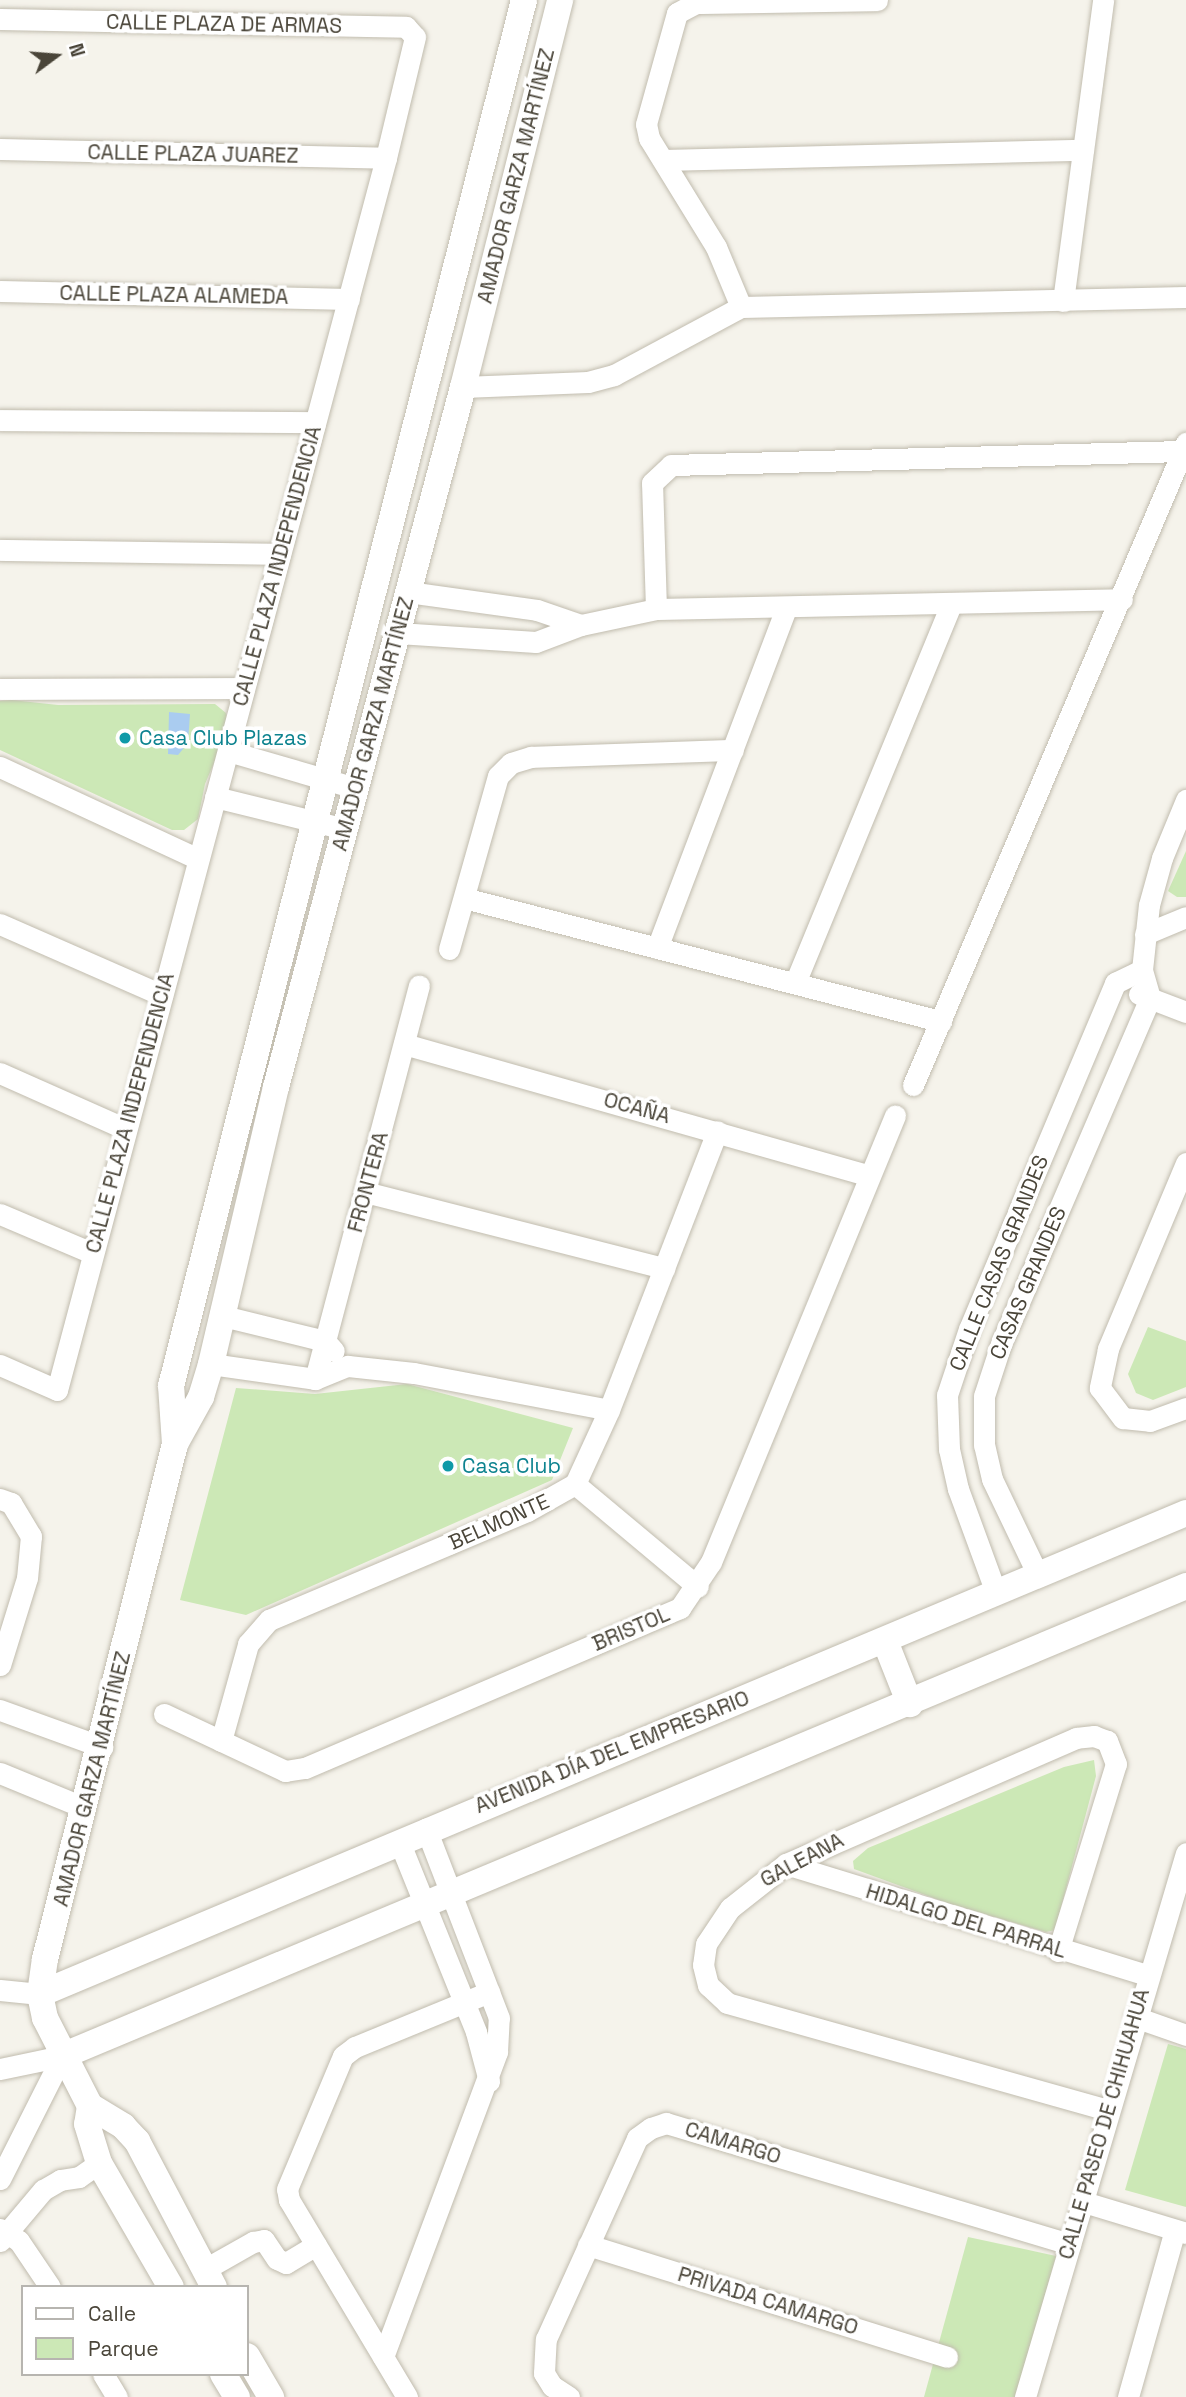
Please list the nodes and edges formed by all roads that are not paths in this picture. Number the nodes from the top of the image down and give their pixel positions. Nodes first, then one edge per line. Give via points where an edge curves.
1 (524, 0) edge
2 (560, 0) edge
3 (877, 0) edge
4 (1103, 0) edge
5 (0, 19) edge
6 (406, 27) joint
7 (0, 149) edge
8 (1083, 150) junction
9 (386, 158) junction
10 (663, 160) junction
11 (0, 291) edge
12 (1186, 297) edge
13 (348, 299) junction
14 (1063, 301) junction
15 (741, 307) junction
16 (463, 387) junction
17 (0, 420) edge
18 (315, 422) junction
19 (1184, 447) edge
20 (0, 550) edge
21 (280, 554) junction
22 (408, 593) junction
23 (1122, 599) junction
24 (951, 604) junction
25 (786, 608) junction
26 (656, 609) junction
27 (581, 625) junction
28 (398, 633) junction
29 (244, 688) junction
30 (0, 689) edge
31 (733, 750) junction
32 (228, 751) junction
33 (0, 767) edge
34 (324, 780) junction
35 (355, 788) junction
36 (215, 797) junction
37 (1186, 800) edge
38 (314, 822) junction
39 (345, 829) junction
40 (198, 859) junction
41 (464, 898) junction
42 (1186, 917) edge
43 (0, 924) edge
44 (1145, 934) junction
45 (657, 948) junction
46 (449, 949) dead end
47 (1142, 970) junction
48 (794, 983) junction
49 (1115, 983) junction
50 (419, 985) dead end
51 (162, 995) junction
52 (1150, 998) junction
53 (1186, 1013) edge
54 (941, 1021) junction
55 (404, 1044) junction
56 (0, 1073) edge
57 (913, 1085) dead end
58 (895, 1115) dead end
59 (126, 1129) junction
60 (717, 1130) junction
61 (1186, 1163) edge
62 (869, 1175) junction
63 (365, 1192) junction
64 (0, 1214) edge
65 (92, 1253) junction
66 (664, 1268) junction
67 (223, 1316) junction
68 (968, 1329) junction
69 (325, 1341) junction
70 (1001, 1344) junction
71 (211, 1364) junction
72 (0, 1365) edge
73 (348, 1366) junction
74 (315, 1378) junction
75 (1186, 1408) edge
76 (609, 1410) junction
77 (175, 1444) junction
78 (575, 1484) junction
79 (0, 1499) edge
80 (1186, 1513) edge
81 (1037, 1573) junction
82 (1186, 1586) edge
83 (698, 1587) junction
84 (995, 1590) junction
85 (885, 1641) junction
86 (0, 1665) edge
87 (910, 1704) junction
88 (0, 1710) edge
89 (164, 1714) dead end
90 (221, 1741) junction
91 (102, 1747) junction
92 (0, 1773) edge
93 (85, 1808) junction
94 (426, 1829) junction
95 (399, 1841) junction
96 (1186, 1853) edge
97 (786, 1864) junction
98 (452, 1892) junction
99 (425, 1904) junction
100 (1058, 1951) junction
101 (1147, 1975) junction
102 (0, 1990) edge
103 (489, 1992) junction
104 (40, 1994) junction
105 (463, 2003) junction
106 (1135, 2017) junction
107 (1186, 2035) edge
108 (62, 2056) junction
109 (0, 2069) edge
110 (490, 2082) junction
111 (90, 2106) junction
112 (1107, 2110) junction
113 (100, 2163) junction
114 (0, 2179) edge
115 (1084, 2202) junction
116 (1180, 2232) edge
117 (2, 2234) edge
118 (1070, 2244) junction
119 (316, 2245) junction
120 (588, 2245) junction
121 (210, 2277) edge
122 (49, 2285) edge
123 (170, 2285) edge
124 (383, 2357) junction
125 (947, 2357) dead end
126 (248, 2358) edge
127 (104, 2376) edge
128 (224, 2376) edge
129 (117, 2397) edge
130 (237, 2397) edge
131 (271, 2397) edge
132 (407, 2397) edge
133 (569, 2397) edge
134 (1025, 2397) edge
135 (1128, 2397) edge

1 - 34 street, AMADOR GARZA MARTÍNEZ
2 - 16 street, AMADOR GARZA MARTÍNEZ
3 - 10 street via 685,6 677,13 647,113 649,138
4 - 8 street
5 - 6 street, CALLE PLAZA DE ARMAS
6 - 9 street, CALLE PLAZA INDEPENDENCIA via 415,37
7 - 9 street, CALLE PLAZA JUAREZ
8 - 10 street
8 - 14 street
9 - 13 street, CALLE PLAZA INDEPENDENCIA
10 - 15 street via 716,247
11 - 13 street, CALLE PLAZA ALAMEDA
12 - 14 street
13 - 18 street, CALLE PLAZA INDEPENDENCIA
14 - 15 street
15 - 16 street via 614,375 588,382
16 - 22 street, AMADOR GARZA MARTÍNEZ
17 - 18 street
18 - 21 street, CALLE PLAZA INDEPENDENCIA
19 - 23 street
19 - 26 street via 671,465 652,483
20 - 21 street
21 - 29 street, CALLE PLAZA INDEPENDENCIA
22 - 27 street via 537,610
22 - 28 street, AMADOR GARZA MARTÍNEZ
23 - 24 street
23 - 54 street
24 - 25 street
24 - 48 street
25 - 26 street
25 - 31 street
26 - 27 street
27 - 28 street via 536,642
28 - 35 street, AMADOR GARZA MARTÍNEZ
29 - 30 street
29 - 32 street, CALLE PLAZA INDEPENDENCIA
31 - 41 street via 531,757 511,763 498,776
31 - 45 street
32 - 34 street
32 - 36 street, CALLE PLAZA INDEPENDENCIA
33 - 40 street
34 - 35 street
34 - 38 street, AMADOR GARZA MARTÍNEZ
35 - 39 street, AMADOR GARZA MARTÍNEZ
36 - 38 street
36 - 40 street, CALLE PLAZA INDEPENDENCIA
37 - 44 street via 1154,880
38 - 39 street
38 - 77 street, AMADOR GARZA MARTÍNEZ via 171,1386
39 - 67 street, AMADOR GARZA MARTÍNEZ via 276,1087
40 - 51 street, CALLE PLAZA INDEPENDENCIA
41 - 45 street
41 - 46 street
42 - 44 street
43 - 51 street
44 - 47 street
45 - 48 street
47 - 49 street
47 - 52 street
48 - 54 street
49 - 52 street
49 - 68 street, CALLE CASAS GRANDES
50 - 55 street, FRONTERA
51 - 59 street, CALLE PLAZA INDEPENDENCIA
52 - 53 street
52 - 70 street, CASAS GRANDES
54 - 57 street
55 - 60 street, OCAÑA
55 - 63 street, FRONTERA
56 - 59 street
58 - 62 street, BRISTOL
59 - 65 street, CALLE PLAZA INDEPENDENCIA
60 - 62 street, OCAÑA
60 - 66 street, BELMONTE
61 - 75 street via 1108,1349 1100,1388 1123,1418 1150,1421
62 - 83 street, BRISTOL
63 - 66 street
63 - 69 street, FRONTERA
64 - 65 street
65 - 72 street, CALLE PLAZA INDEPENDENCIA via 57,1390
66 - 76 street, BELMONTE
67 - 69 street
67 - 71 street, AMADOR GARZA MARTÍNEZ
68 - 70 street
68 - 84 street, CALLE CASAS GRANDES via 947,1395 949,1449
69 - 73 street
69 - 74 street, FRONTERA
70 - 81 street, CASAS GRANDES via 984,1396 984,1445 992,1479
71 - 74 street
71 - 77 street, AMADOR GARZA MARTÍNEZ via 201,1397
73 - 74 street
73 - 76 street via 479,1383
76 - 78 street, BELMONTE
77 - 91 street, AMADOR GARZA MARTÍNEZ
78 - 83 street
78 - 90 street, BELMONTE via 527,1511 269,1620 248,1644
79 - 86 street via 11,1503 31,1536 27,1578
80 - 81 street, AVENIDA DÍA DEL EMPRESARIO
81 - 84 street, AVENIDA DÍA DEL EMPRESARIO
82 - 87 street
83 - 90 street, BRISTOL via 680,1608 305,1768 285,1771
84 - 85 street, AVENIDA DÍA DEL EMPRESARIO
85 - 87 street
85 - 94 street, AVENIDA DÍA DEL EMPRESARIO
87 - 98 street
88 - 91 street
89 - 90 street, BRISTOL
91 - 93 street, AMADOR GARZA MARTÍNEZ
92 - 93 street
93 - 104 street, AMADOR GARZA MARTÍNEZ
94 - 95 street, AVENIDA DÍA DEL EMPRESARIO
94 - 98 street
95 - 99 street
95 - 104 street, AVENIDA DÍA DEL EMPRESARIO
96 - 101 street, CALLE PASEO DE CHIHUAHUA
97 - 100 street, HIDALGO DEL PARRAL
97 - 100 street, GALEANA via 1076,1738 1094,1736 1107,1741 1116,1764
97 - 112 street, GALEANA via 753,1886 706,1944 703,1965 715,1996
98 - 99 street
98 - 103 street
99 - 105 street
99 - 108 street
100 - 101 street, HIDALGO DEL PARRAL
101 - 106 street, CALLE PASEO DE CHIHUAHUA
102 - 104 street
103 - 105 street
103 - 110 street via 499,2018
104 - 108 street
105 - 110 street
105 - 119 street via 355,2047 344,2056 287,2189
106 - 107 street
106 - 112 street, CALLE PASEO DE CHIHUAHUA
108 - 109 street
108 - 111 street
108 - 114 street
110 - 124 street
111 - 113 street via 87,2124
111 - 121 street via 123,2126 136,2141
112 - 115 street, CALLE PASEO DE CHIHUAHUA
113 - 117 street via 79,2177 60,2180 43,2190
113 - 123 street
115 - 116 street
115 - 118 street, CALLE PASEO DE CHIHUAHUA
116 - 135 street
117 - 122 street via 19,2241
118 - 120 street, CAMARGO via 666,2123 637,2138
118 - 134 street, CALLE PASEO DE CHIHUAHUA
119 - 121 street via 286,2263 277,2259 264,2240 253,2242
119 - 124 street
120 - 125 street, PRIVADA CAMARGO
120 - 133 street, CAMARGO via 542,2356 552,2386
124 - 132 street
126 - 131 street
127 - 129 street
128 - 130 street

